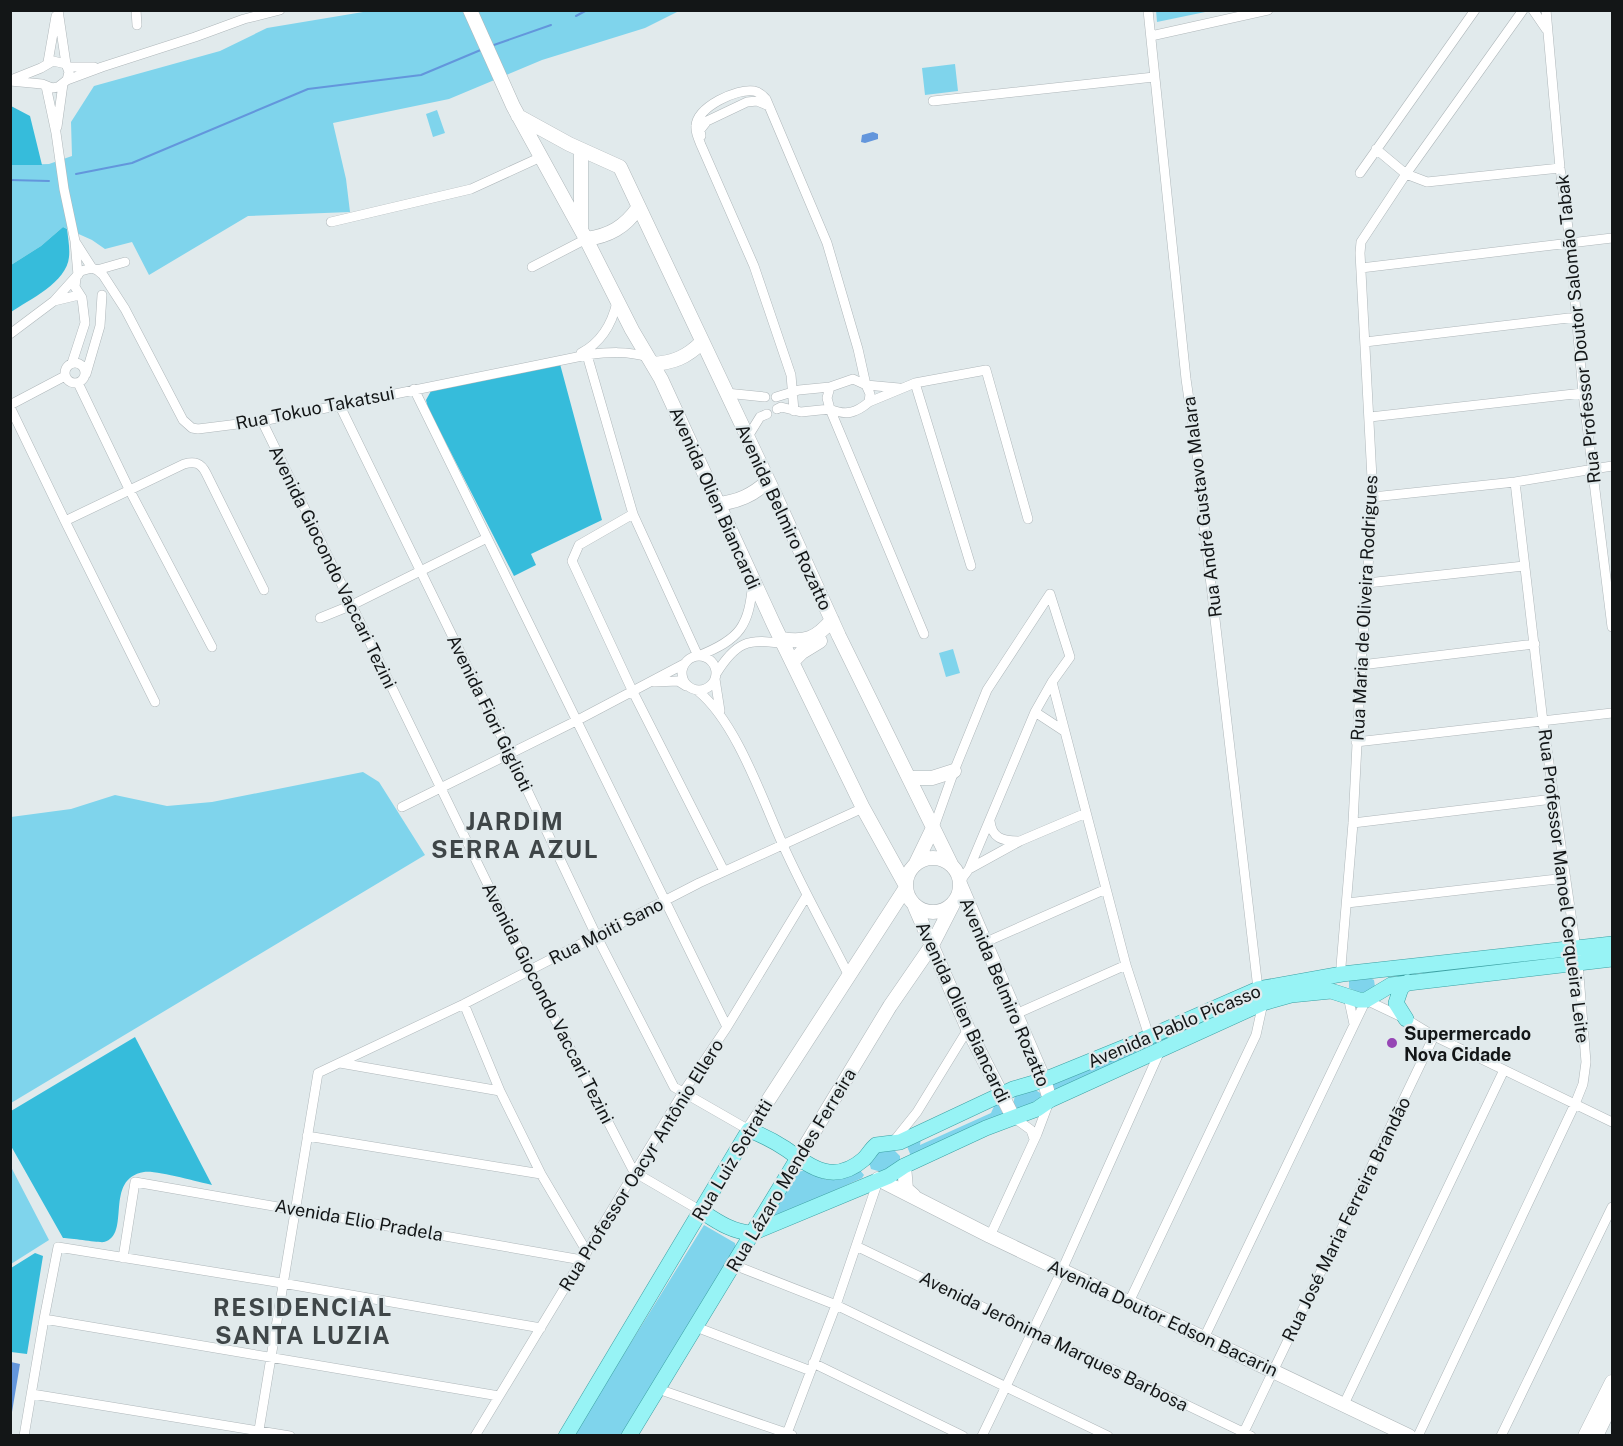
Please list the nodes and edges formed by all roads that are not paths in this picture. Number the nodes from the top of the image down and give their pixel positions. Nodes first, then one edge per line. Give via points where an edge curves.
1 (57, 10) edge
2 (136, 10) edge
3 (280, 10) edge
4 (470, 10) edge
5 (481, 10) edge
6 (1148, 10) edge
7 (1268, 10) edge
8 (1475, 10) edge
9 (1546, 10) edge
10 (1535, 13) edge
11 (1520, 14) edge
12 (136, 25) dead end
13 (1548, 31) junction
14 (480, 36) junction
15 (1151, 36) junction
16 (45, 65) junction
17 (67, 66) junction
18 (102, 67) junction
19 (1154, 77) junction
20 (10, 81) edge
21 (65, 82) junction
22 (44, 85) junction
23 (933, 102) dead end
24 (521, 122) junction
25 (56, 133) junction
26 (575, 147) junction
27 (1376, 149) junction
28 (541, 157) junction
29 (1560, 168) junction
30 (1360, 173) dead end
31 (1406, 174) junction
32 (638, 208) junction
33 (331, 222) dead end
34 (584, 235) junction
35 (1612, 238) edge
36 (75, 241) junction
37 (1570, 243) junction
38 (532, 267) dead end
39 (1361, 268) junction
40 (94, 269) junction
41 (77, 277) junction
42 (106, 280) junction
43 (103, 294) junction
44 (81, 296) junction
45 (54, 301) junction
46 (617, 302) junction
47 (125, 309) junction
48 (1577, 317) junction
49 (85, 323) junction
50 (100, 326) junction
51 (10, 334) edge
52 (702, 342) junction
53 (1365, 342) junction
54 (587, 355) junction
55 (573, 357) junction
56 (710, 359) junction
57 (861, 360) junction
58 (650, 361) junction
59 (72, 363) junction
60 (86, 374) junction
61 (65, 376) junction
62 (662, 379) junction
63 (853, 379) junction
64 (78, 383) junction
65 (915, 383) junction
66 (866, 385) junction
67 (830, 387) junction
68 (899, 388) junction
69 (414, 389) junction
70 (792, 392) junction
71 (726, 393) junction
72 (1583, 393) junction
73 (776, 397) dead end
74 (869, 402) junction
75 (339, 404) junction
76 (10, 406) edge
77 (777, 409) dead end
78 (830, 409) junction
79 (794, 411) junction
80 (845, 414) junction
81 (1370, 417) junction
82 (262, 421) junction
83 (841, 436) junction
84 (747, 438) junction
85 (1612, 466) edge
86 (1594, 468) junction
87 (768, 481) junction
88 (1515, 482) junction
89 (130, 491) junction
90 (775, 495) junction
91 (1373, 497) junction
92 (720, 510) junction
93 (633, 514) junction
94 (1028, 519) dead end
95 (65, 521) junction
96 (487, 538) junction
97 (971, 566) dead end
98 (1524, 566) junction
99 (420, 571) junction
100 (753, 581) junction
101 (1366, 583) junction
102 (264, 590) dead end
103 (352, 605) junction
104 (320, 618) dead end
105 (832, 621) junction
106 (1612, 627) edge
107 (924, 634) dead end
108 (839, 636) junction
109 (782, 642) junction
110 (1535, 645) junction
111 (212, 647) dead end
112 (698, 656) junction
113 (792, 662) junction
114 (684, 664) junction
115 (1361, 665) junction
116 (716, 676) junction
117 (1052, 682) junction
118 (645, 683) junction
119 (687, 686) junction
120 (632, 690) junction
121 (698, 691) junction
122 (155, 702) dead end
123 (1035, 712) junction
124 (1612, 712) edge
125 (720, 713) junction
126 (576, 721) junction
127 (1543, 722) junction
128 (1064, 731) junction
129 (1356, 742) junction
130 (510, 754) junction
131 (954, 771) junction
132 (909, 778) junction
133 (442, 788) junction
134 (1553, 799) junction
135 (402, 807) dead end
136 (863, 808) junction
137 (1086, 813) junction
138 (990, 818) junction
139 (1353, 822) junction
140 (932, 830) junction
141 (1020, 841) junction
142 (783, 844) junction
143 (916, 863) junction
144 (951, 864) junction
145 (969, 869) junction
146 (724, 871) junction
147 (1566, 878) junction
148 (960, 883) junction
149 (905, 886) junction
150 (1106, 889) junction
151 (807, 895) junction
152 (665, 901) junction
153 (1347, 903) junction
154 (953, 904) junction
155 (915, 907) junction
156 (596, 935) junction
157 (986, 942) junction
158 (1612, 944) edge
159 (932, 945) junction
160 (1577, 955) junction
161 (1612, 959) edge
162 (1126, 965) junction
163 (530, 969) junction
164 (1371, 971) junction
165 (943, 972) junction
166 (912, 973) junction
167 (1342, 974) junction
168 (849, 976) junction
169 (1408, 982) junction
170 (1382, 988) junction
171 (1261, 996) junction
172 (1348, 996) junction
173 (1366, 1000) junction
174 (464, 1004) junction
175 (1016, 1014) junction
176 (1406, 1019) junction
177 (1354, 1024) junction
178 (727, 1027) junction
179 (968, 1029) junction
180 (1149, 1036) junction
181 (1434, 1036) junction
182 (1161, 1048) junction
183 (340, 1063) junction
184 (1504, 1070) junction
185 (1044, 1080) junction
186 (500, 1091) junction
187 (682, 1094) junction
188 (1001, 1095) junction
189 (1050, 1100) junction
190 (1575, 1104) junction
191 (1013, 1117) junction
192 (1612, 1122) edge
193 (749, 1130) junction
194 (307, 1136) junction
195 (1034, 1139) junction
196 (896, 1142) junction
197 (798, 1158) junction
198 (865, 1158) junction
199 (904, 1166) junction
200 (634, 1172) junction
201 (541, 1174) junction
202 (878, 1179) junction
203 (918, 1200) junction
204 (1612, 1207) edge
205 (296, 1209) junction
206 (701, 1211) junction
207 (752, 1233) junction
208 (990, 1236) junction
209 (856, 1246) junction
210 (584, 1256) junction
211 (123, 1258) junction
212 (734, 1265) junction
213 (1062, 1270) junction
214 (282, 1283) junction
215 (1129, 1302) junction
216 (836, 1305) junction
217 (44, 1319) junction
218 (541, 1328) junction
219 (696, 1328) junction
220 (1032, 1330) junction
221 (1204, 1338) junction
222 (271, 1357) junction
223 (812, 1367) junction
224 (1273, 1371) junction
225 (1612, 1382) edge
226 (1005, 1387) junction
227 (658, 1389) junction
228 (32, 1394) junction
229 (499, 1396) junction
230 (1612, 1403) edge
231 (1344, 1404) junction
232 (258, 1433) edge
233 (1246, 1434) edge
234 (789, 1435) edge
235 (24, 1436) edge
236 (290, 1436) edge
237 (475, 1436) edge
238 (566, 1436) edge
239 (629, 1436) edge
240 (963, 1436) edge
241 (982, 1436) edge
242 (1108, 1436) edge
243 (1409, 1436) edge
244 (1418, 1436) edge
245 (1501, 1436) edge
246 (1585, 1436) edge
247 (1596, 1436) edge

1 - 16 street
1 - 17 street
2 - 12 street
3 - 18 street
4 - 14 street, Avenida Olien Biancardi
5 - 14 street
6 - 15 street, Rua André Gustavo Malara
7 - 15 street
8 - 27 street
9 - 13 street, Rua Professor Doutor Salomão Tabak
10 - 11 street
10 - 13 street
11 - 31 street
13 - 29 street, Rua Professor Doutor Salomão Tabak
14 - 24 street, Avenida Olien Biancardi
15 - 19 street, Rua André Gustavo Malara
16 - 17 street via 57,60
16 - 20 street
16 - 22 street via 39,74
17 - 18 street
17 - 21 street
18 - 21 street
19 - 23 street
19 - 171 street, Rua André Gustavo Malara via 1186,379
20 - 22 street
21 - 22 street via 52,88
21 - 25 street
22 - 25 street
24 - 26 street
24 - 28 street, Avenida Olien Biancardi
25 - 36 street
26 - 28 street via 553,145
26 - 32 street, Avenida Belmiro Rozatto via 620,167
26 - 34 street
27 - 30 street
27 - 31 street
28 - 33 street via 471,189
28 - 34 street, Avenida Olien Biancardi
29 - 31 street via 1427,182
29 - 37 street, Rua Professor Doutor Salomão Tabak
31 - 39 street, Rua Maria de Oliveira Rodrigues via 1361,242
32 - 34 street via 621,227 599,238
32 - 52 street, Avenida Belmiro Rozatto
34 - 38 street
34 - 46 street, Avenida Olien Biancardi
35 - 37 street
36 - 40 street
36 - 41 street
37 - 39 street
37 - 48 street, Rua Professor Doutor Salomão Tabak
39 - 53 street, Rua Maria de Oliveira Rodrigues
40 - 41 street via 81,271
40 - 42 street
40 - 42 street via 127,261
41 - 44 street via 75,287
41 - 45 street
42 - 43 street
42 - 47 street, Rua Tokuo Takatsui
43 - 44 street via 93,300
43 - 47 street
43 - 50 street
44 - 45 street
44 - 49 street
45 - 51 street
46 - 55 street, Rua Tokuo Takatsui via 603,335
46 - 58 street, Avenida Olien Biancardi
47 - 82 street, Rua Tokuo Takatsui via 187,425 198,429
48 - 53 street
48 - 72 street, Rua Professor Doutor Salomão Tabak
49 - 50 street
49 - 59 street
50 - 60 street
52 - 56 street, Avenida Belmiro Rozatto
52 - 58 street via 680,360 666,364
53 - 81 street, Rua Maria de Oliveira Rodrigues
54 - 55 street, Rua Tokuo Takatsui
54 - 58 street, Rua Tokuo Takatsui via 631,352
54 - 93 street
55 - 69 street, Rua Tokuo Takatsui
56 - 62 street via 684,364
56 - 71 street, Avenida Belmiro Rozatto
57 - 63 street
57 - 66 street
57 - 70 street via 827,243 770,106 760,93 745,91 706,108 696,126 701,145 754,266 791,375
58 - 62 street, Avenida Olien Biancardi
59 - 60 street via 83,366
59 - 61 street
60 - 64 street
61 - 64 street
61 - 76 street
62 - 92 street, Avenida Olien Biancardi
63 - 66 street
63 - 67 street
64 - 89 street
65 - 68 street
65 - 94 street via 986,370
65 - 97 street
66 - 68 street
66 - 74 street
67 - 70 street
67 - 78 street
68 - 74 street
69 - 75 street, Rua Tokuo Takatsui
69 - 96 street
70 - 73 street
70 - 79 street
71 - 84 street, Avenida Belmiro Rozatto
71 - 84 street via 760,397 764,415
72 - 81 street
72 - 86 street, Rua Professor Doutor Salomão Tabak
74 - 80 street
75 - 82 street, Rua Tokuo Takatsui
75 - 99 street, Avenida Fiori Giglioti
76 - 95 street
77 - 79 street
78 - 79 street
78 - 80 street
78 - 83 street
80 - 83 street
81 - 91 street, Rua Maria de Oliveira Rodrigues
82 - 103 street, Avenida Giocondo Vaccari Tezini
83 - 107 street
84 - 87 street, Avenida Belmiro Rozatto
85 - 86 street
86 - 88 street
86 - 106 street, Rua Professor Doutor Salomão Tabak
87 - 90 street, Avenida Belmiro Rozatto
87 - 92 street via 758,491
88 - 91 street
88 - 98 street, Rua Professor Manoel Cerqueira Leite
89 - 95 street
89 - 102 street via 184,464 197,463 206,473
89 - 111 street
90 - 92 street
90 - 105 street, Avenida Belmiro Rozatto
91 - 101 street, Rua Maria de Oliveira Rodrigues
92 - 100 street, Avenida Olien Biancardi
93 - 112 street
93 - 120 street via 579,544 572,561
95 - 122 street
96 - 99 street
96 - 126 street
98 - 101 street
98 - 110 street, Rua Professor Manoel Cerqueira Leite
99 - 103 street
99 - 130 street, Avenida Fiori Giglioti
100 - 109 street, Avenida Olien Biancardi
100 - 112 street via 750,608 740,630 722,647
101 - 115 street, Rua Maria de Oliveira Rodrigues
103 - 104 street
103 - 133 street, Avenida Giocondo Vaccari Tezini
105 - 108 street, Avenida Belmiro Rozatto
105 - 109 street via 810,639
108 - 113 street via 813,644
108 - 132 street, Avenida Belmiro Rozatto
109 - 113 street, Avenida Olien Biancardi
109 - 116 street via 762,640 743,644 727,656
110 - 115 street
110 - 127 street, Rua Professor Manoel Cerqueira Leite
112 - 114 street
112 - 116 street via 713,663
113 - 136 street, Avenida Olien Biancardi
114 - 118 street
114 - 119 street via 682,676
115 - 129 street, Rua Maria de Oliveira Rodrigues
116 - 121 street via 709,687
116 - 125 street
117 - 123 street
117 - 128 street
117 - 131 street via 1070,657 1050,594 987,690
118 - 119 street via 678,681
118 - 120 street
119 - 121 street
120 - 126 street
120 - 146 street
121 - 125 street
123 - 128 street
123 - 138 street
124 - 127 street
125 - 142 street
126 - 130 street
126 - 152 street
127 - 129 street
127 - 134 street, Rua Professor Manoel Cerqueira Leite
128 - 137 street
129 - 139 street, Rua Maria de Oliveira Rodrigues
130 - 133 street
130 - 156 street, Avenida Fiori Giglioti
131 - 132 street via 932,778
131 - 140 street
132 - 140 street, Avenida Belmiro Rozatto
133 - 135 street
133 - 163 street, Avenida Giocondo Vaccari Tezini
134 - 139 street
134 - 147 street, Rua Professor Manoel Cerqueira Leite
136 - 142 street, Rua Moiti Sano
136 - 149 street, Avenida Olien Biancardi
137 - 141 street
137 - 150 street
138 - 141 street via 991,830 1001,840
138 - 145 street
139 - 153 street, Rua Maria de Oliveira Rodrigues
140 - 143 street
140 - 144 street, Avenida Belmiro Rozatto
141 - 145 street
142 - 146 street, Rua Moiti Sano
142 - 151 street
143 - 144 street via 940,858
143 - 149 street via 908,872
144 - 148 street
145 - 148 street
146 - 152 street, Rua Moiti Sano
147 - 153 street
147 - 160 street, Rua Professor Manoel Cerqueira Leite
148 - 154 street
148 - 157 street, Avenida Belmiro Rozatto
149 - 155 street
149 - 168 street, Rua Luiz Sotratti
150 - 157 street
150 - 162 street
151 - 168 street
151 - 178 street, Rua Professor Oacyr Antônio Ellero
152 - 156 street, Rua Moiti Sano
152 - 178 street
153 - 167 street, Rua Maria de Oliveira Rodrigues
154 - 155 street via 934,912
154 - 159 street, Rua Lázaro Mendes Ferreira
155 - 159 street, Avenida Olien Biancardi
156 - 163 street, Rua Moiti Sano
156 - 187 street, Avenida Fiori Giglioti via 674,1087
157 - 175 street, Avenida Belmiro Rozatto
158 - 160 main road, Avenida Pablo Picasso
159 - 165 street, Avenida Olien Biancardi
159 - 166 street, Rua Lázaro Mendes Ferreira
160 - 161 main road, Avenida Pablo Picasso
160 - 164 main road, Avenida Pablo Picasso
160 - 169 main road, Avenida Pablo Picasso
160 - 190 street, Rua Professor Manoel Cerqueira Leite via 1587,1062
162 - 175 street
162 - 180 street
163 - 174 street, Rua Moiti Sano
163 - 200 street, Avenida Giocondo Vaccari Tezini
164 - 167 main road, Avenida Pablo Picasso
164 - 170 main road
165 - 166 street via 928,969
165 - 179 street, Avenida Olien Biancardi
166 - 197 street, Rua Lázaro Mendes Ferreira
167 - 171 main road, Avenida Pablo Picasso
167 - 172 main road
168 - 193 street, Rua Luiz Sotratti
169 - 170 main road, Avenida Pablo Picasso
169 - 176 main road via 1401,988 1396,1003
170 - 173 main road
170 - 176 street
171 - 172 main road, Avenida Pablo Picasso via 1331,991
171 - 180 main road, Avenida Pablo Picasso
171 - 182 main road, Avenida Pablo Picasso
171 - 215 street, Rua André Gustavo Malara via 1256,1035
172 - 173 main road, Avenida Pablo Picasso
172 - 177 street
173 - 176 street
173 - 177 street
174 - 183 street, Rua Moiti Sano
174 - 186 street
175 - 185 street, Avenida Belmiro Rozatto
176 - 181 street
177 - 221 street
178 - 187 street, Rua Professor Oacyr Antônio Ellero
179 - 188 street, Avenida Olien Biancardi
179 - 196 street
180 - 185 main road, Avenida Pablo Picasso
181 - 184 street
181 - 224 street, Rua José Maria Ferreira Brandão
182 - 189 main road, Avenida Pablo Picasso
182 - 213 street
183 - 186 street
183 - 194 street, Rua Moiti Sano via 318,1074
184 - 190 street
184 - 231 street
185 - 188 main road, Avenida Pablo Picasso
185 - 189 street, Avenida Belmiro Rozatto
186 - 201 street
187 - 193 street, Avenida Fiori Giglioti
187 - 200 street, Rua Professor Oacyr Antônio Ellero
188 - 191 street, Avenida Olien Biancardi
188 - 196 main road, Avenida Pablo Picasso
189 - 191 main road, Avenida Pablo Picasso
189 - 195 street
190 - 192 street
190 - 244 street, Rua Professor Manoel Cerqueira Leite
191 - 195 street via 1031,1130
191 - 199 main road, Avenida Pablo Picasso
193 - 197 main road, Avenida Fiori Giglioti
193 - 206 main road, Rua Luiz Sotratti
194 - 201 street
194 - 205 street
195 - 208 street
196 - 198 main road, Avenida Pablo Picasso via 876,1145
196 - 199 main road via 906,1158
197 - 198 main road, Avenida Pablo Picasso via 831,1174
197 - 207 main road, Rua Lázaro Mendes Ferreira
198 - 202 main road
199 - 202 main road, Avenida Pablo Picasso
199 - 203 street via 906,1189
200 - 206 street
200 - 210 street, Rua Professor Oacyr Antônio Ellero
201 - 210 street
202 - 203 street, Avenida Doutor Edson Bacarin
202 - 207 main road, Avenida Pablo Picasso
202 - 209 street
203 - 208 street, Avenida Doutor Edson Bacarin
204 - 245 street
205 - 210 street, Avenida Elio Pradela
205 - 211 street, Avenida Elio Pradela via 135,1182
205 - 214 street
206 - 207 main road via 737,1232
206 - 238 main road, Rua Luiz Sotratti
207 - 212 main road, Rua Lázaro Mendes Ferreira
208 - 213 street, Avenida Doutor Edson Bacarin
209 - 216 street
209 - 220 street, Avenida Jerônima Marques Barbosa
210 - 218 street, Rua Professor Oacyr Antônio Ellero
211 - 214 street
211 - 217 street via 58,1247
212 - 216 street
212 - 219 main road, Rua Lázaro Mendes Ferreira
213 - 215 street, Avenida Doutor Edson Bacarin
213 - 220 street
214 - 218 street
214 - 222 street
215 - 221 street, Avenida Doutor Edson Bacarin
216 - 223 street
216 - 226 street
217 - 222 street
217 - 228 street
218 - 229 street, Rua Professor Oacyr Antônio Ellero
219 - 223 street
219 - 227 main road, Rua Lázaro Mendes Ferreira
220 - 226 street
220 - 233 street, Avenida Jerônima Marques Barbosa
221 - 224 street, Avenida Doutor Edson Bacarin
222 - 229 street
222 - 232 street
223 - 234 street
223 - 240 street
224 - 231 street, Avenida Doutor Edson Bacarin
224 - 233 street, Rua José Maria Ferreira Brandão
225 - 246 street
226 - 241 street
226 - 242 street
227 - 234 street
227 - 239 main road, Rua Lázaro Mendes Ferreira
228 - 232 street
228 - 235 street
229 - 237 street, Rua Professor Oacyr Antônio Ellero
230 - 247 street
231 - 243 street, Avenida Doutor Edson Bacarin
232 - 236 street

